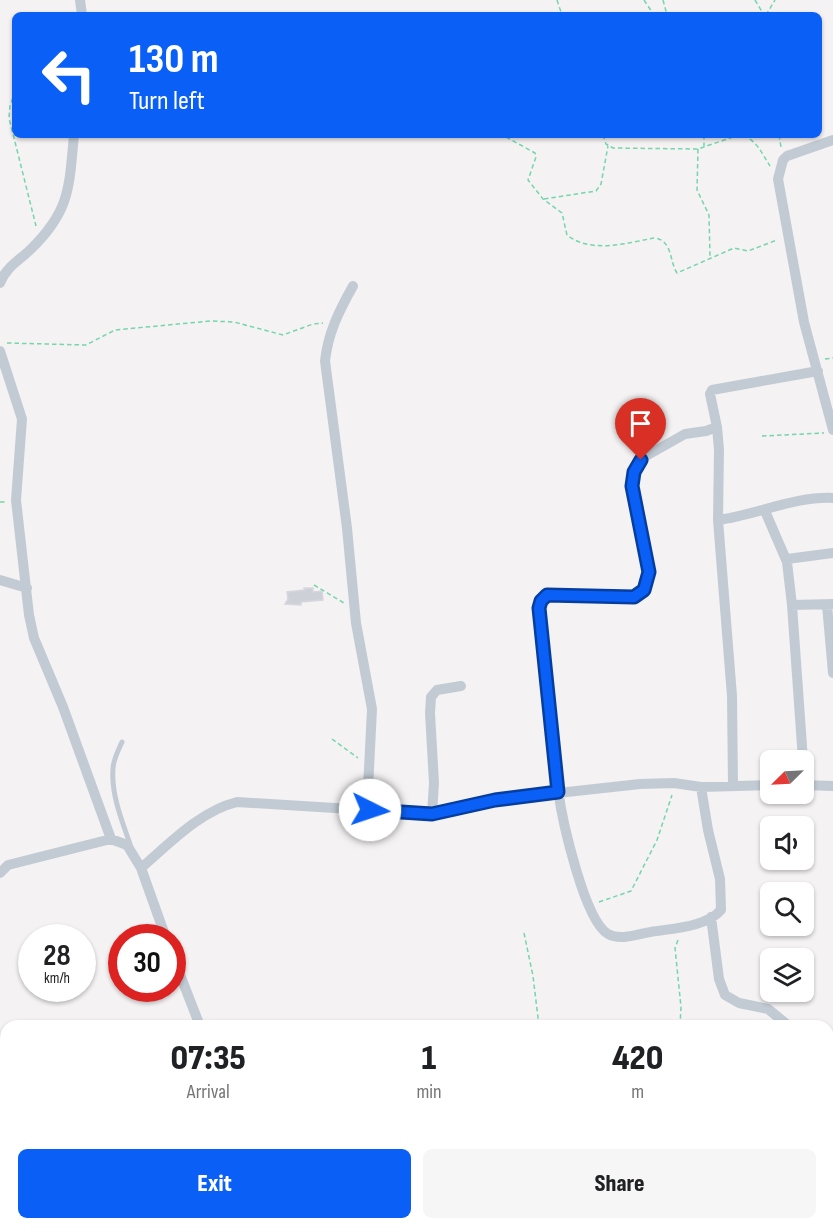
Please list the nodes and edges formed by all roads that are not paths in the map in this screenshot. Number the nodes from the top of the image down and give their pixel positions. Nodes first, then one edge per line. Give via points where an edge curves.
1 (74, 138) edge
2 (833, 140) edge
3 (0, 283) edge
4 (353, 286) dead end
5 (0, 351) edge
6 (818, 371) junction
7 (717, 427) junction
8 (833, 431) edge
9 (833, 498) edge
10 (765, 511) junction
11 (718, 520) junction
12 (833, 553) edge
13 (787, 559) junction
14 (0, 580) edge
15 (27, 588) junction
16 (830, 604) edge
17 (792, 605) junction
18 (833, 673) edge
19 (461, 686) dead end
20 (122, 742) dead end
21 (802, 750) edge
22 (760, 785) edge
23 (814, 785) edge
24 (733, 786) junction
25 (833, 786) edge
26 (701, 787) junction
27 (558, 792) junction
28 (370, 810) junction
29 (432, 814) junction
30 (111, 839) junction
31 (133, 851) junction
32 (141, 868) junction
33 (0, 873) edge
34 (711, 917) junction
35 (161, 924) edge
36 (186, 990) edge
37 (198, 1020) edge
38 (782, 1020) edge

1 - 3 street via 69,193 59,214 40,239 8,268
2 - 6 street via 787,156 778,179 804,322
4 - 28 street via 333,324 327,344 326,372 355,613 372,709
5 - 15 street via 22,419 16,500
6 - 7 street via 712,390
6 - 8 street
7 - 11 street
7 - 27 street via 681,435 641,460 634,472 632,486 649,572 641,593 634,597 547,595 541,601
9 - 10 street
10 - 11 street
10 - 13 street
11 - 24 street via 732,696
12 - 13 street
13 - 17 street
14 - 15 street
15 - 30 street via 34,638
16 - 17 street
16 - 18 street
17 - 21 street
19 - 29 street via 437,690 431,697
20 - 31 lane via 113,780
22 - 24 street
23 - 25 street
24 - 26 street
26 - 27 street via 640,784
26 - 34 street via 723,897 721,910
27 - 29 street
27 - 34 street via 587,905 598,926 609,935 682,928
28 - 29 street
28 - 32 street via 237,802 198,822
30 - 31 street via 123,842
30 - 33 street via 8,865
31 - 32 street
32 - 35 street
34 - 38 street via 719,979 725,995 739,1003 768,1009
36 - 37 street

